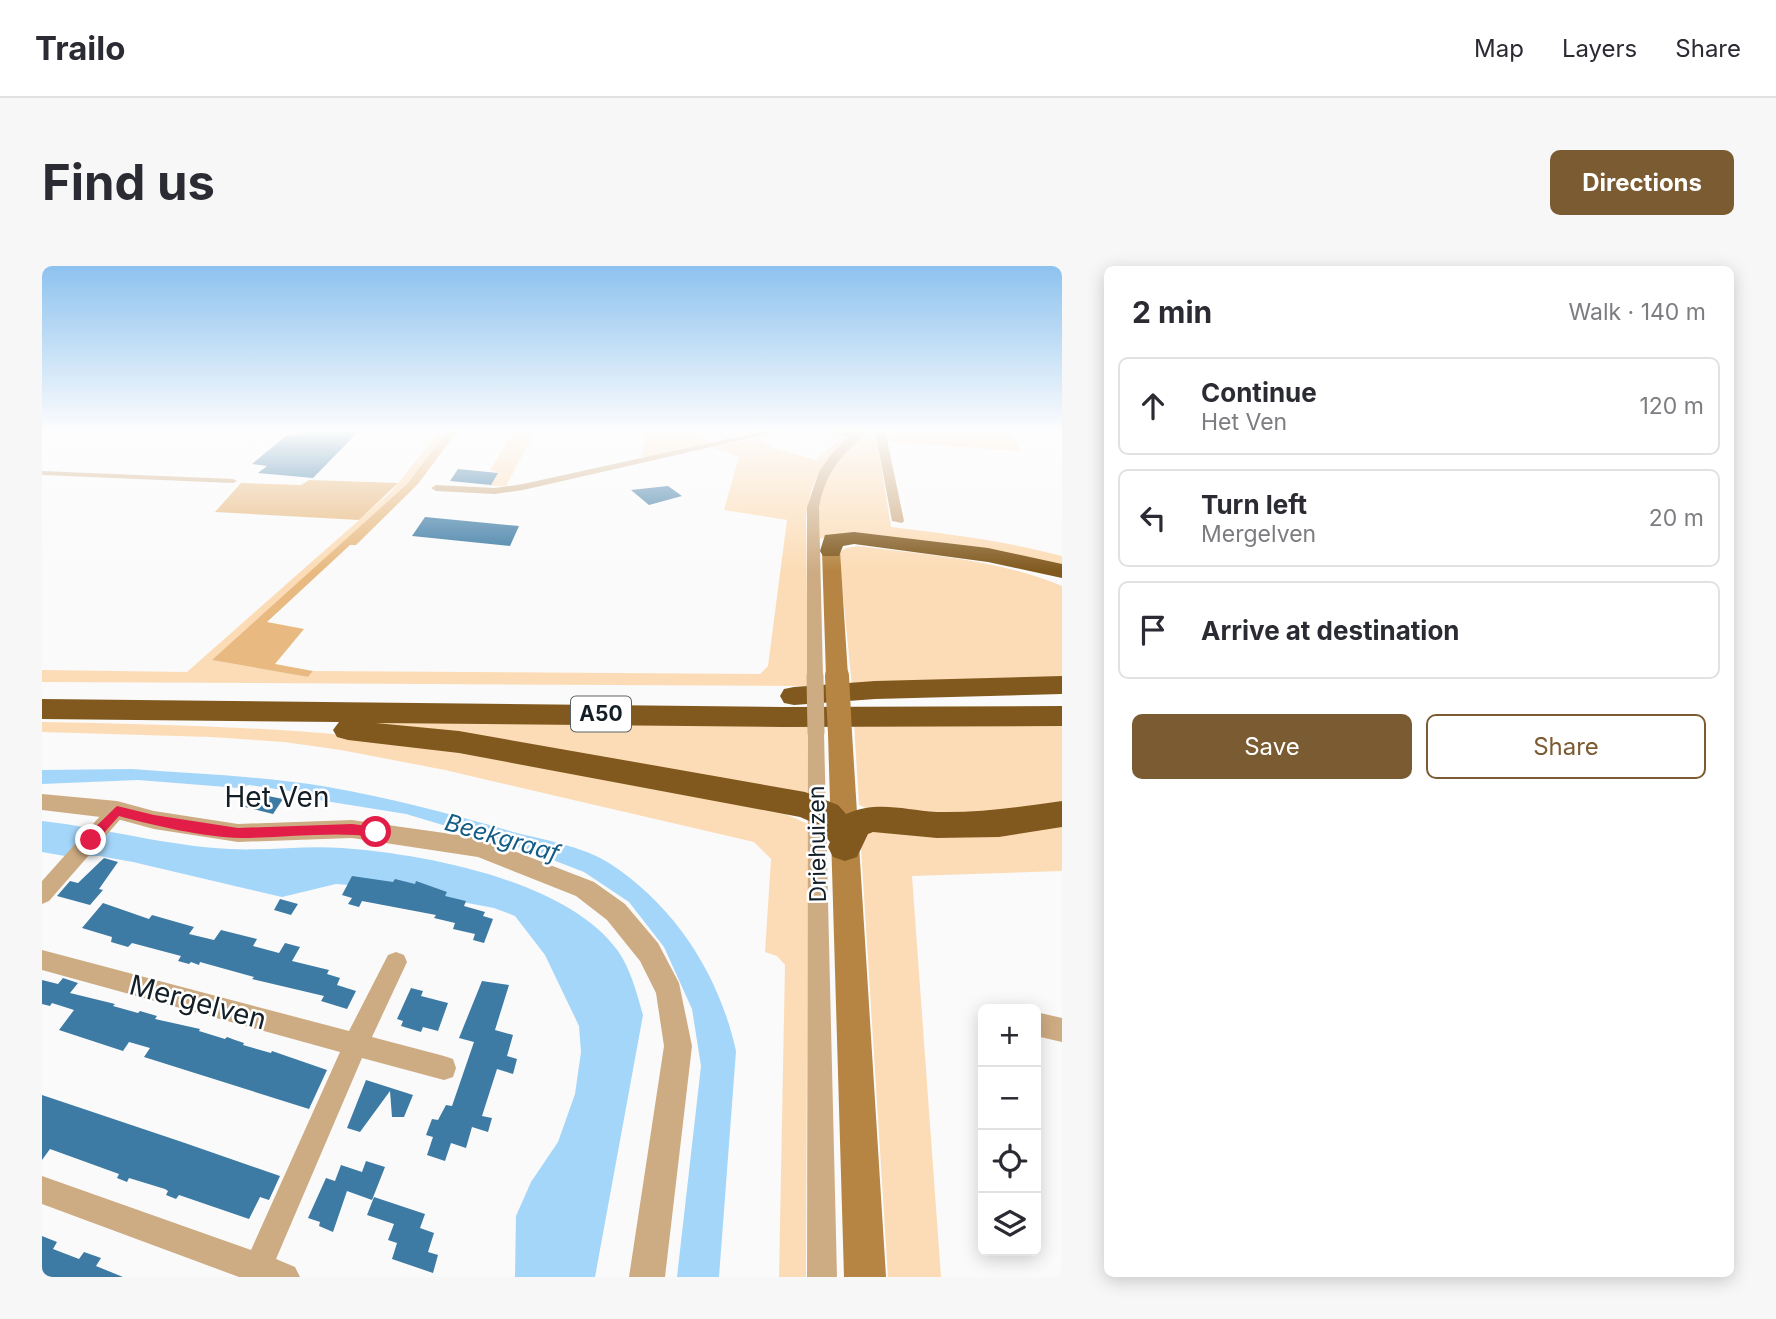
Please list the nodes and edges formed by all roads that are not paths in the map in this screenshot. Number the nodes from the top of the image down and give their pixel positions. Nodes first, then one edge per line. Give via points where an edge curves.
1 (142, 477) edge
2 (567, 477) edge
3 (820, 477) edge
4 (889, 477) edge
5 (233, 481) dead end
6 (436, 488) dead end
7 (898, 521) dead end
8 (831, 551) junction
9 (1062, 571) edge
10 (1062, 584) edge
11 (826, 676) junction
12 (1062, 685) edge
13 (42, 691) edge
14 (794, 696) junction
15 (1062, 698) edge
16 (42, 709) edge
17 (139, 710) junction
18 (1062, 716) edge
19 (828, 733) junction
20 (42, 802) edge
21 (816, 809) junction
22 (1062, 814) edge
23 (110, 818) junction
24 (844, 840) junction
25 (42, 895) edge
26 (42, 960) edge
27 (396, 961) dead end
28 (1041, 1025) edge
29 (1062, 1030) edge
30 (355, 1045) junction
31 (444, 1068) dead end
32 (42, 1190) edge
33 (256, 1272) edge
34 (285, 1277) edge
35 (647, 1277) edge
36 (822, 1277) edge
37 (865, 1277) edge

1 - 5 street
2 - 6 street via 495,491
3 - 11 street, Driehuizen via 813,507
4 - 7 street
8 - 9 highway via 833,540 854,538 988,555
8 - 10 highway via 838,544 849,543 971,559 1015,567
8 - 11 main road, Driehuizen
11 - 19 main road, Driehuizen, bridge
12 - 14 highway, A50
13 - 14 highway, A50
14 - 15 highway, A50
16 - 17 highway, A50
17 - 18 highway, A50
17 - 21 highway, A50 via 215,722 459,742
19 - 21 street, Driehuizen
19 - 24 main road, Driehuizen
20 - 23 street, Het Ven
21 - 24 highway via 826,814
21 - 36 street, Driehuizen
22 - 24 highway via 999,824 937,825 870,818 855,825
23 - 25 street
23 - 35 street, Het Ven via 238,833 352,829 480,848 585,889 617,912 649,952 669,992 678,1046
24 - 37 main road, Driehuizen
26 - 30 street, Mergelven
27 - 30 street
28 - 29 street
30 - 31 street, Mergelven
30 - 33 street
32 - 33 street
33 - 34 street

